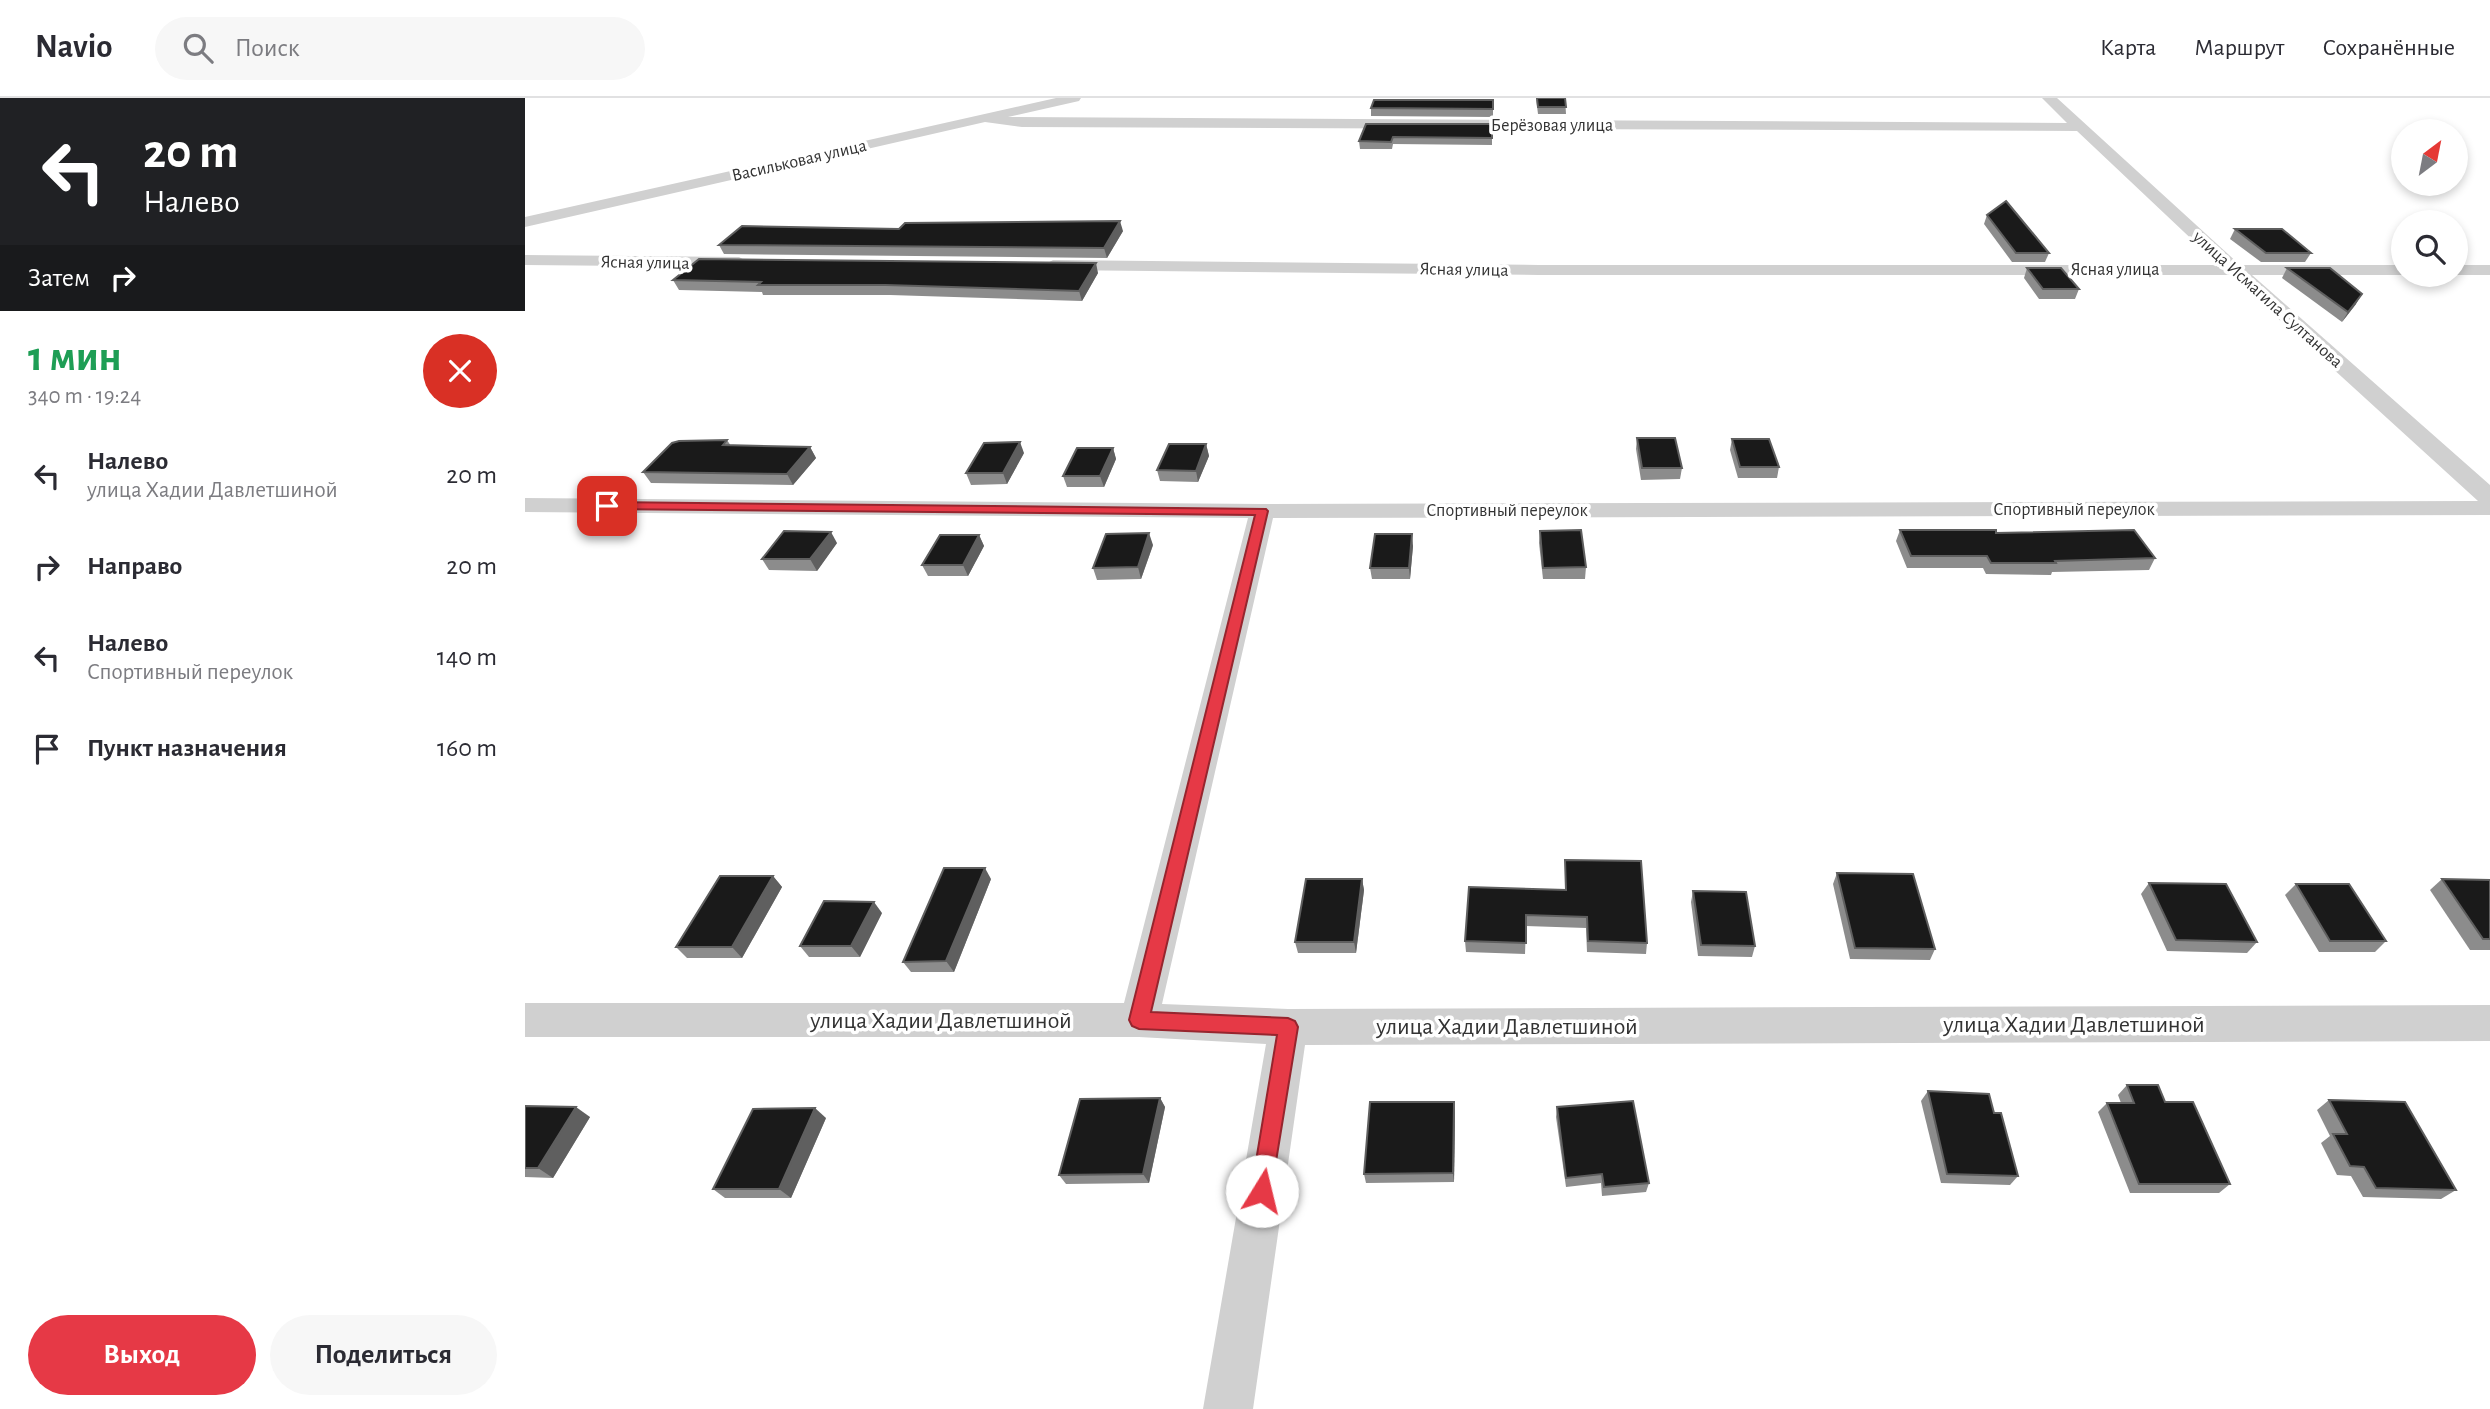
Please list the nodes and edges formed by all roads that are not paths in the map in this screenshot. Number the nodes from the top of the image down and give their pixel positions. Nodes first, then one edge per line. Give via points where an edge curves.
1 (1074, 98) edge
2 (2049, 98) edge
3 (983, 118) junction
4 (2079, 127) junction
5 (525, 222) edge
6 (525, 260) edge
7 (761, 262) edge
8 (1039, 265) edge
9 (2234, 269) junction
10 (2391, 270) edge
11 (2468, 270) edge
12 (2490, 270) edge
13 (2490, 498) edge
14 (525, 505) edge
15 (2490, 508) edge
16 (1262, 511) junction
17 (525, 1020) edge
18 (1139, 1020) junction
19 (2490, 1023) edge
20 (1288, 1027) junction
21 (1228, 1409) edge

1 - 3 street, Васильковая улица
2 - 4 street, улица Исмагила Султанова
3 - 4 street, Берёзовая улица via 1022,124
3 - 5 street, Васильковая улица
4 - 9 street, улица Исмагила Султанова
6 - 7 street, Ясная улица
8 - 9 street, Ясная улица
9 - 10 street, Ясная улица
9 - 13 street, улица Исмагила Султанова
11 - 12 street
14 - 16 street, Спортивный переулок
15 - 16 street, Спортивный переулок
16 - 18 street
17 - 18 street, улица Хадии Давлетшиной
18 - 20 street, улица Хадии Давлетшиной
19 - 20 street, улица Хадии Давлетшиной
20 - 21 street

